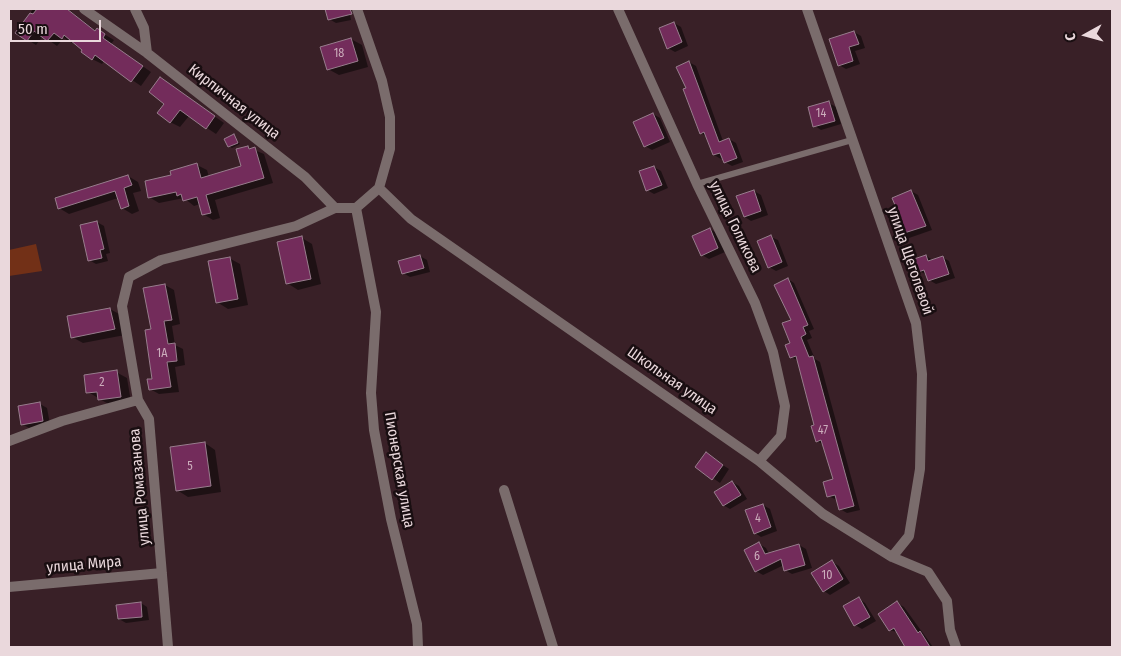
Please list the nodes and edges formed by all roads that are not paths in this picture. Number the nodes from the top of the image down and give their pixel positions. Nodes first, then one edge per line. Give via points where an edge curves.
1 (84, 9) edge
2 (135, 9) edge
3 (357, 9) edge
4 (618, 9) edge
5 (807, 9) edge
6 (147, 53) junction
7 (852, 140) junction
8 (697, 184) junction
9 (379, 188) junction
10 (335, 208) junction
11 (356, 208) junction
12 (138, 400) junction
13 (9, 440) edge
14 (759, 461) junction
15 (504, 490) dead end
16 (892, 557) junction
17 (162, 573) junction
18 (9, 587) edge
19 (168, 647) edge
20 (418, 647) edge
21 (553, 647) edge
22 (956, 647) edge

1 - 6 street, Кирпичная улица
2 - 6 street via 144,28
3 - 9 street via 382,81 390,117 390,148
4 - 8 street, улица Голикова
5 - 7 street, улица Щеголевой
6 - 10 street, Кирпичная улица via 305,177
7 - 8 lane
7 - 16 street, улица Щеголевой via 916,323 922,374 920,469 909,536
8 - 14 street, улица Голикова via 755,303 773,352 785,406 783,426 781,436
9 - 11 street
9 - 14 street, Школьная улица via 411,219
10 - 11 street
10 - 12 street, улица Ромазанова via 296,226 161,260 129,277 122,306
11 - 20 street, Пионерская улица via 376,312 371,393 374,430 391,519 417,624
12 - 13 street
12 - 17 street, улица Ромазанова via 149,419
14 - 16 street, Школьная улица via 823,514
15 - 21 street
16 - 22 street, Школьная улица via 928,572 947,601 950,630
17 - 18 street, улица Мира
17 - 19 street, улица Ромазанова

